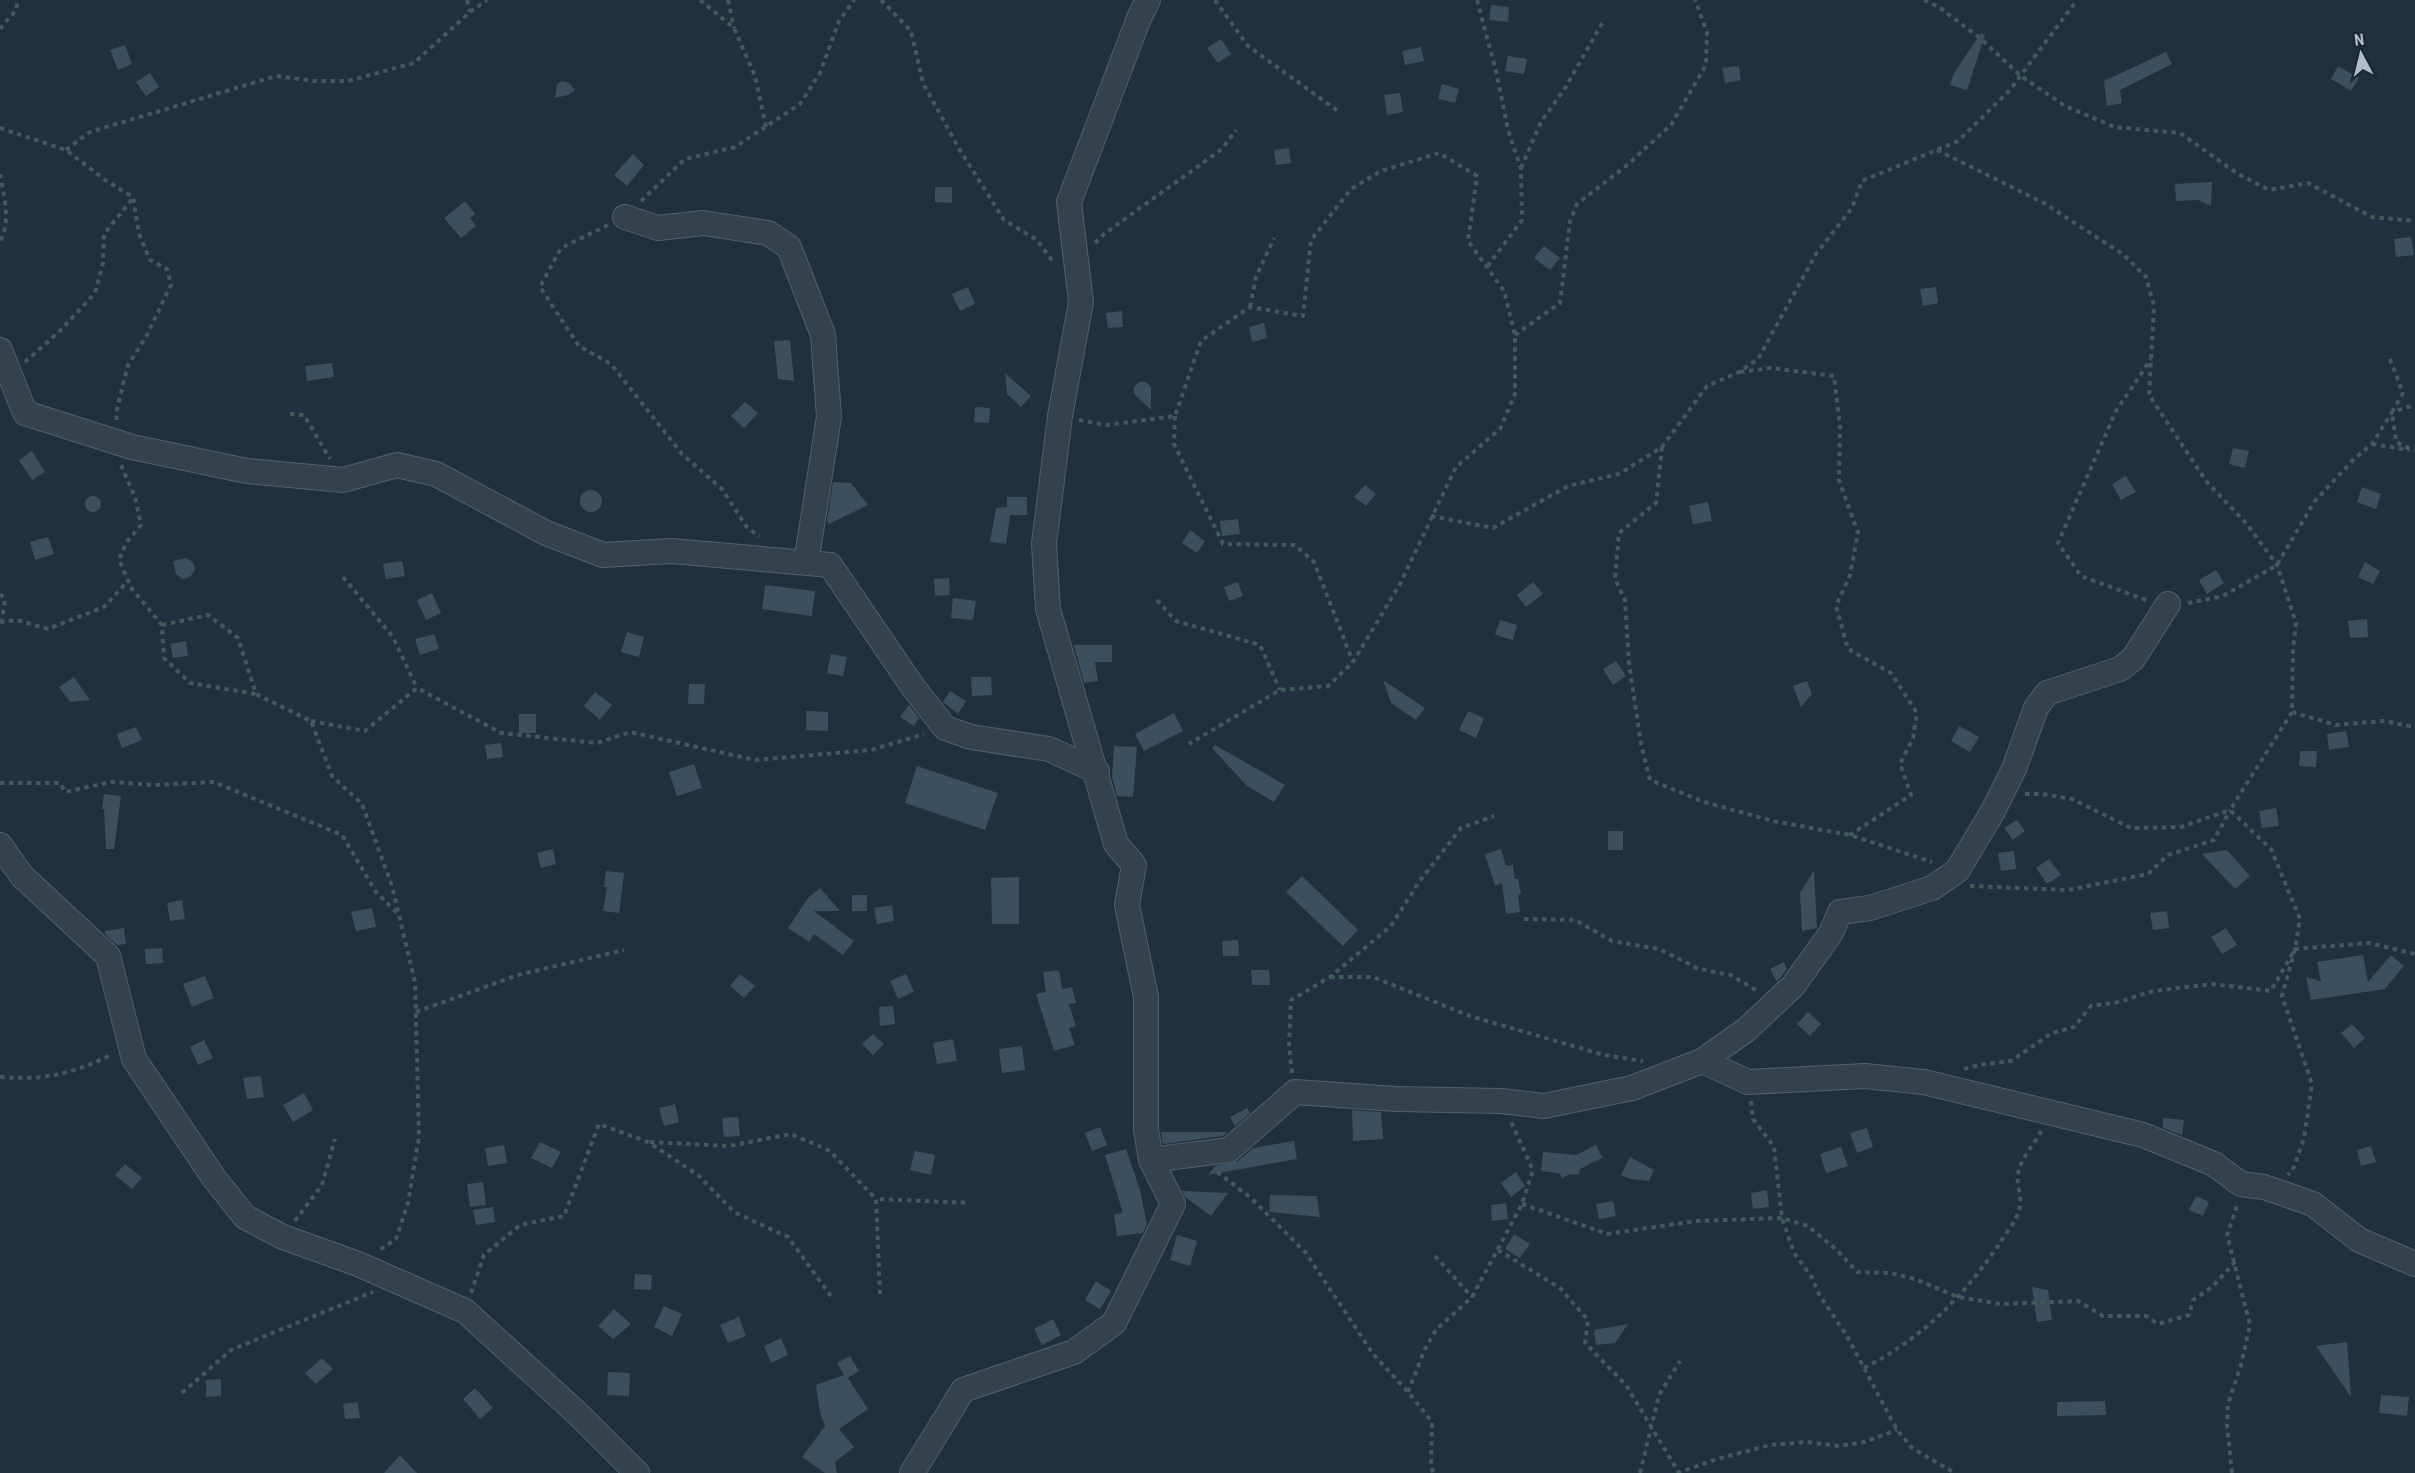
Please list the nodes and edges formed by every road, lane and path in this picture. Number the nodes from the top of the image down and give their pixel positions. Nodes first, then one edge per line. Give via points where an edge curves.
1 (18, 0) edge
2 (467, 0) edge
3 (486, 0) edge
4 (700, 0) edge
5 (728, 0) edge
6 (854, 0) edge
7 (881, 0) edge
8 (1148, 0) edge
9 (1215, 0) edge
10 (1477, 0) edge
11 (1695, 0) edge
12 (1924, 0) edge
13 (2077, 0) edge
14 (470, 12) junction
15 (1604, 20) dead end
16 (0, 28) edge
17 (734, 28) junction
18 (2020, 76) junction
19 (1338, 111) dead end
20 (766, 127) junction
21 (0, 128) edge
22 (1236, 130) dead end
23 (66, 150) junction
24 (1937, 150) junction
25 (1521, 169) junction
26 (0, 174) edge
27 (133, 197) junction
28 (625, 217) junction
29 (2415, 221) edge
30 (1274, 238) dead end
31 (0, 242) edge
32 (1066, 265) junction
33 (1486, 267) junction
34 (1250, 308) junction
35 (1515, 335) junction
36 (0, 350) edge
37 (2151, 358) junction
38 (2390, 359) dead end
39 (1739, 372) junction
40 (11, 375) junction
41 (2415, 405) edge
42 (2392, 412) junction
43 (290, 414) dead end
44 (1060, 416) junction
45 (1175, 416) junction
46 (119, 443) junction
47 (2372, 444) junction
48 (1662, 447) junction
49 (2414, 451) edge
50 (343, 480) junction
51 (1431, 516) junction
52 (764, 540) dead end
53 (806, 563) junction
54 (2277, 565) junction
55 (343, 577) dead end
56 (128, 581) junction
57 (0, 594) edge
58 (1157, 600) dead end
59 (2168, 604) junction
60 (1, 621) edge
61 (162, 625) junction
62 (1353, 662) junction
63 (417, 688) junction
64 (1280, 690) junction
65 (256, 694) junction
66 (2292, 712) junction
67 (311, 721) junction
68 (2415, 727) edge
69 (945, 728) junction
70 (1189, 744) dead end
71 (1097, 771) junction
72 (0, 783) edge
73 (2002, 794) junction
74 (2230, 810) junction
75 (1494, 816) dead end
76 (1850, 836) junction
77 (0, 845) edge
78 (1957, 871) junction
79 (1932, 888) junction
80 (399, 915) junction
81 (1524, 919) dead end
82 (2295, 949) junction
83 (624, 950) dead end
84 (2415, 954) edge
85 (1330, 977) junction
86 (1776, 1002) junction
87 (415, 1012) junction
88 (128, 1034) junction
89 (1702, 1061) junction
90 (1647, 1062) dead end
91 (1957, 1072) dead end
92 (0, 1077) edge
93 (1748, 1082) junction
94 (1295, 1092) junction
95 (1501, 1101) junction
96 (2052, 1114) junction
97 (335, 1139) dead end
98 (648, 1142) junction
99 (1151, 1160) junction
100 (1211, 1167) dead end
101 (2241, 1184) junction
102 (2274, 1190) junction
103 (876, 1199) junction
104 (970, 1203) dead end
105 (1522, 1204) junction
106 (1782, 1218) junction
107 (283, 1237) junction
108 (1498, 1250) junction
109 (1435, 1256) dead end
110 (2235, 1262) junction
111 (358, 1264) junction
112 (2415, 1264) edge
113 (399, 1282) junction
114 (880, 1294) dead end
115 (1472, 1297) junction
116 (1958, 1297) junction
117 (834, 1299) dead end
118 (465, 1311) junction
119 (1680, 1361) dead end
120 (1864, 1368) junction
121 (1408, 1392) junction
122 (182, 1393) dead end
123 (1650, 1424) junction
124 (1897, 1430) junction
125 (637, 1473) edge
126 (912, 1473) edge
127 (1433, 1473) edge
128 (1640, 1473) edge
129 (1678, 1473) edge
130 (1955, 1473) edge
131 (2232, 1473) edge

1 - 16 path via 16,10
2 - 14 path
3 - 14 path
4 - 17 path
5 - 17 path
6 - 20 path via 839,21 820,73 800,104
7 - 32 path via 911,31 923,83 1004,220 1037,240
8 - 32 street via 1069,202
9 - 19 path via 1248,46
10 - 25 path
11 - 35 path via 1707,32 1706,65 1671,125 1577,204 1570,222 1560,303
12 - 18 path via 1981,39
13 - 18 path
14 - 23 path via 414,63 348,81 276,76 90,132
15 - 25 path via 1565,88 1540,122
17 - 20 path via 755,76
18 - 24 path via 1958,141
18 - 29 path via 2065,106 2115,127 2180,133 2238,174 2269,190 2308,183 2372,217
20 - 28 path via 735,147 685,159
21 - 23 path
22 - 32 path via 1222,149
23 - 27 path
24 - 37 path via 2044,203 2124,255 2146,277 2154,306
24 - 39 path via 1862,181 1852,208 1816,254 1758,358
25 - 33 path via 1522,220
26 - 31 path via 6,231
27 - 40 path via 104,234 103,263 95,293
27 - 46 path via 139,234 150,260 167,269 171,285 128,365 117,413
28 - 52 path via 561,248 540,288 579,346 611,364 682,454 722,489 746,526
28 - 53 street via 658,228 703,223 768,233 789,247 823,335 830,417
30 - 34 path via 1256,277
32 - 44 street via 1081,302
33 - 34 path via 1468,241 1477,176 1439,153 1381,171 1351,189 1311,240 1303,316
33 - 35 path via 1504,291
34 - 45 path via 1201,341
35 - 51 path via 1515,394 1500,429 1456,467
36 - 40 street
37 - 54 path via 2149,395 2206,481 2246,523
37 - 59 path via 2116,411 2058,543 2081,576 2135,598
38 - 42 path via 2403,393
39 - 48 path via 1707,386
39 - 76 path via 1771,368 1834,376 1840,426 1839,480 1858,532 1850,575 1836,606 1848,649 1891,672 1917,713 1913,738 1900,764 1911,795
40 - 46 street via 25,413
41 - 42 path
42 - 47 path
42 - 49 path via 2396,442
43 - 50 path via 304,415
44 - 45 path via 1107,425
44 - 71 street via 1044,544 1048,609
45 - 62 path via 1174,444 1223,544 1295,545 1314,562
46 - 50 street via 248,471
46 - 56 path via 121,465 135,497 141,525 126,543 119,560
47 - 49 path
47 - 54 path via 2314,502
48 - 51 path via 1618,474 1568,486 1493,528
48 - 76 path via 1656,503 1619,533 1615,579 1625,600 1629,663 1650,780 1704,802 1763,819
50 - 53 street via 397,465 436,474 546,533 603,555 672,551
51 - 62 path via 1400,584
53 - 69 street via 830,565
54 - 59 path via 2223,596 2176,606
54 - 66 path via 2296,623
55 - 63 path via 393,637
56 - 60 path via 104,607 48,629 17,620
56 - 61 path
57 - 60 path via 5,599
58 - 64 path via 1176,621 1260,645
59 - 73 street via 2133,659 2120,669 2047,693 2036,708
61 - 65 path via 164,658 190,683
61 - 65 path via 208,615 238,638
62 - 64 path via 1328,686
63 - 67 path via 365,731
63 - 69 path via 501,733 597,743 630,732 755,760 871,750
64 - 70 path
65 - 67 path
66 - 68 path via 2336,725 2384,721
66 - 74 path
67 - 80 path via 332,776 362,804
69 - 71 street via 971,737 1048,749
71 - 99 street via 1116,844 1134,865 1126,905 1146,997 1146,1130
72 - 80 path via 60,783 65,792 111,782 214,782 342,835 376,892
73 - 74 path via 2072,799 2131,828 2181,827
73 - 78 street
74 - 79 path via 2214,840 2168,855 2148,874 2068,890
74 - 82 path via 2271,849 2300,920
75 - 85 path via 1461,828 1391,926
76 - 78 path
77 - 88 street via 22,876 108,956
78 - 79 street
79 - 86 street via 1870,908 1840,912 1793,986
80 - 87 path via 415,982
81 - 86 path via 1575,920 1612,941 1659,949 1699,969 1731,975
82 - 84 path via 2369,943
82 - 91 path via 2271,991 2213,984 2154,991 2091,1006 2074,1027 2052,1033 2011,1061
82 - 102 path via 2282,996 2312,1084 2304,1138 2294,1167
83 - 87 path via 519,975
85 - 90 path via 1373,977 1470,1017 1604,1055
85 - 94 path via 1290,1000 1289,1045
86 - 89 street via 1746,1030
87 - 111 path via 419,1137 408,1203 396,1239
88 - 92 path via 107,1058 75,1072 30,1080
88 - 107 street via 134,1059 214,1178 245,1217
89 - 93 street
89 - 95 street via 1632,1088 1544,1107
93 - 96 street via 1865,1076 1924,1082
93 - 106 path via 1753,1119 1774,1146
94 - 95 street
94 - 99 street via 1229,1150
95 - 105 path via 1533,1170
96 - 101 street via 2143,1135 2214,1164
96 - 116 path via 2017,1175 2020,1206 2008,1231
97 - 107 path via 322,1185
98 - 103 path via 729,1146 791,1134 830,1151
98 - 117 path via 698,1175 734,1212 788,1237
98 - 118 path via 599,1124 564,1216 520,1225 484,1255
99 - 126 street via 1173,1204 1114,1323 1074,1352 963,1389
100 - 121 path via 1251,1198 1306,1253 1373,1354
101 - 102 street
101 - 110 path via 2227,1235
102 - 112 street via 2313,1203 2360,1240
103 - 104 path
103 - 114 path
105 - 106 path via 1607,1234 1696,1221
105 - 108 path
106 - 116 path via 1808,1226 1857,1272 1915,1279
106 - 120 path via 1794,1253
107 - 111 street
108 - 115 path
108 - 123 path via 1560,1288 1588,1320 1585,1343 1626,1385
109 - 115 path
110 - 116 path via 2212,1287 2193,1300 2189,1315 2158,1324 2146,1316 2103,1316 2078,1301 2000,1304
110 - 131 path via 2250,1325 2228,1404
111 - 113 street
113 - 118 street
113 - 122 path via 231,1350
115 - 121 path via 1436,1330
116 - 120 path via 1894,1353
118 - 125 street
119 - 123 path via 1659,1395
120 - 124 path
121 - 127 path via 1432,1422
123 - 128 path
123 - 129 path
124 - 129 path via 1839,1446 1807,1442 1770,1445
124 - 130 path via 1912,1448

